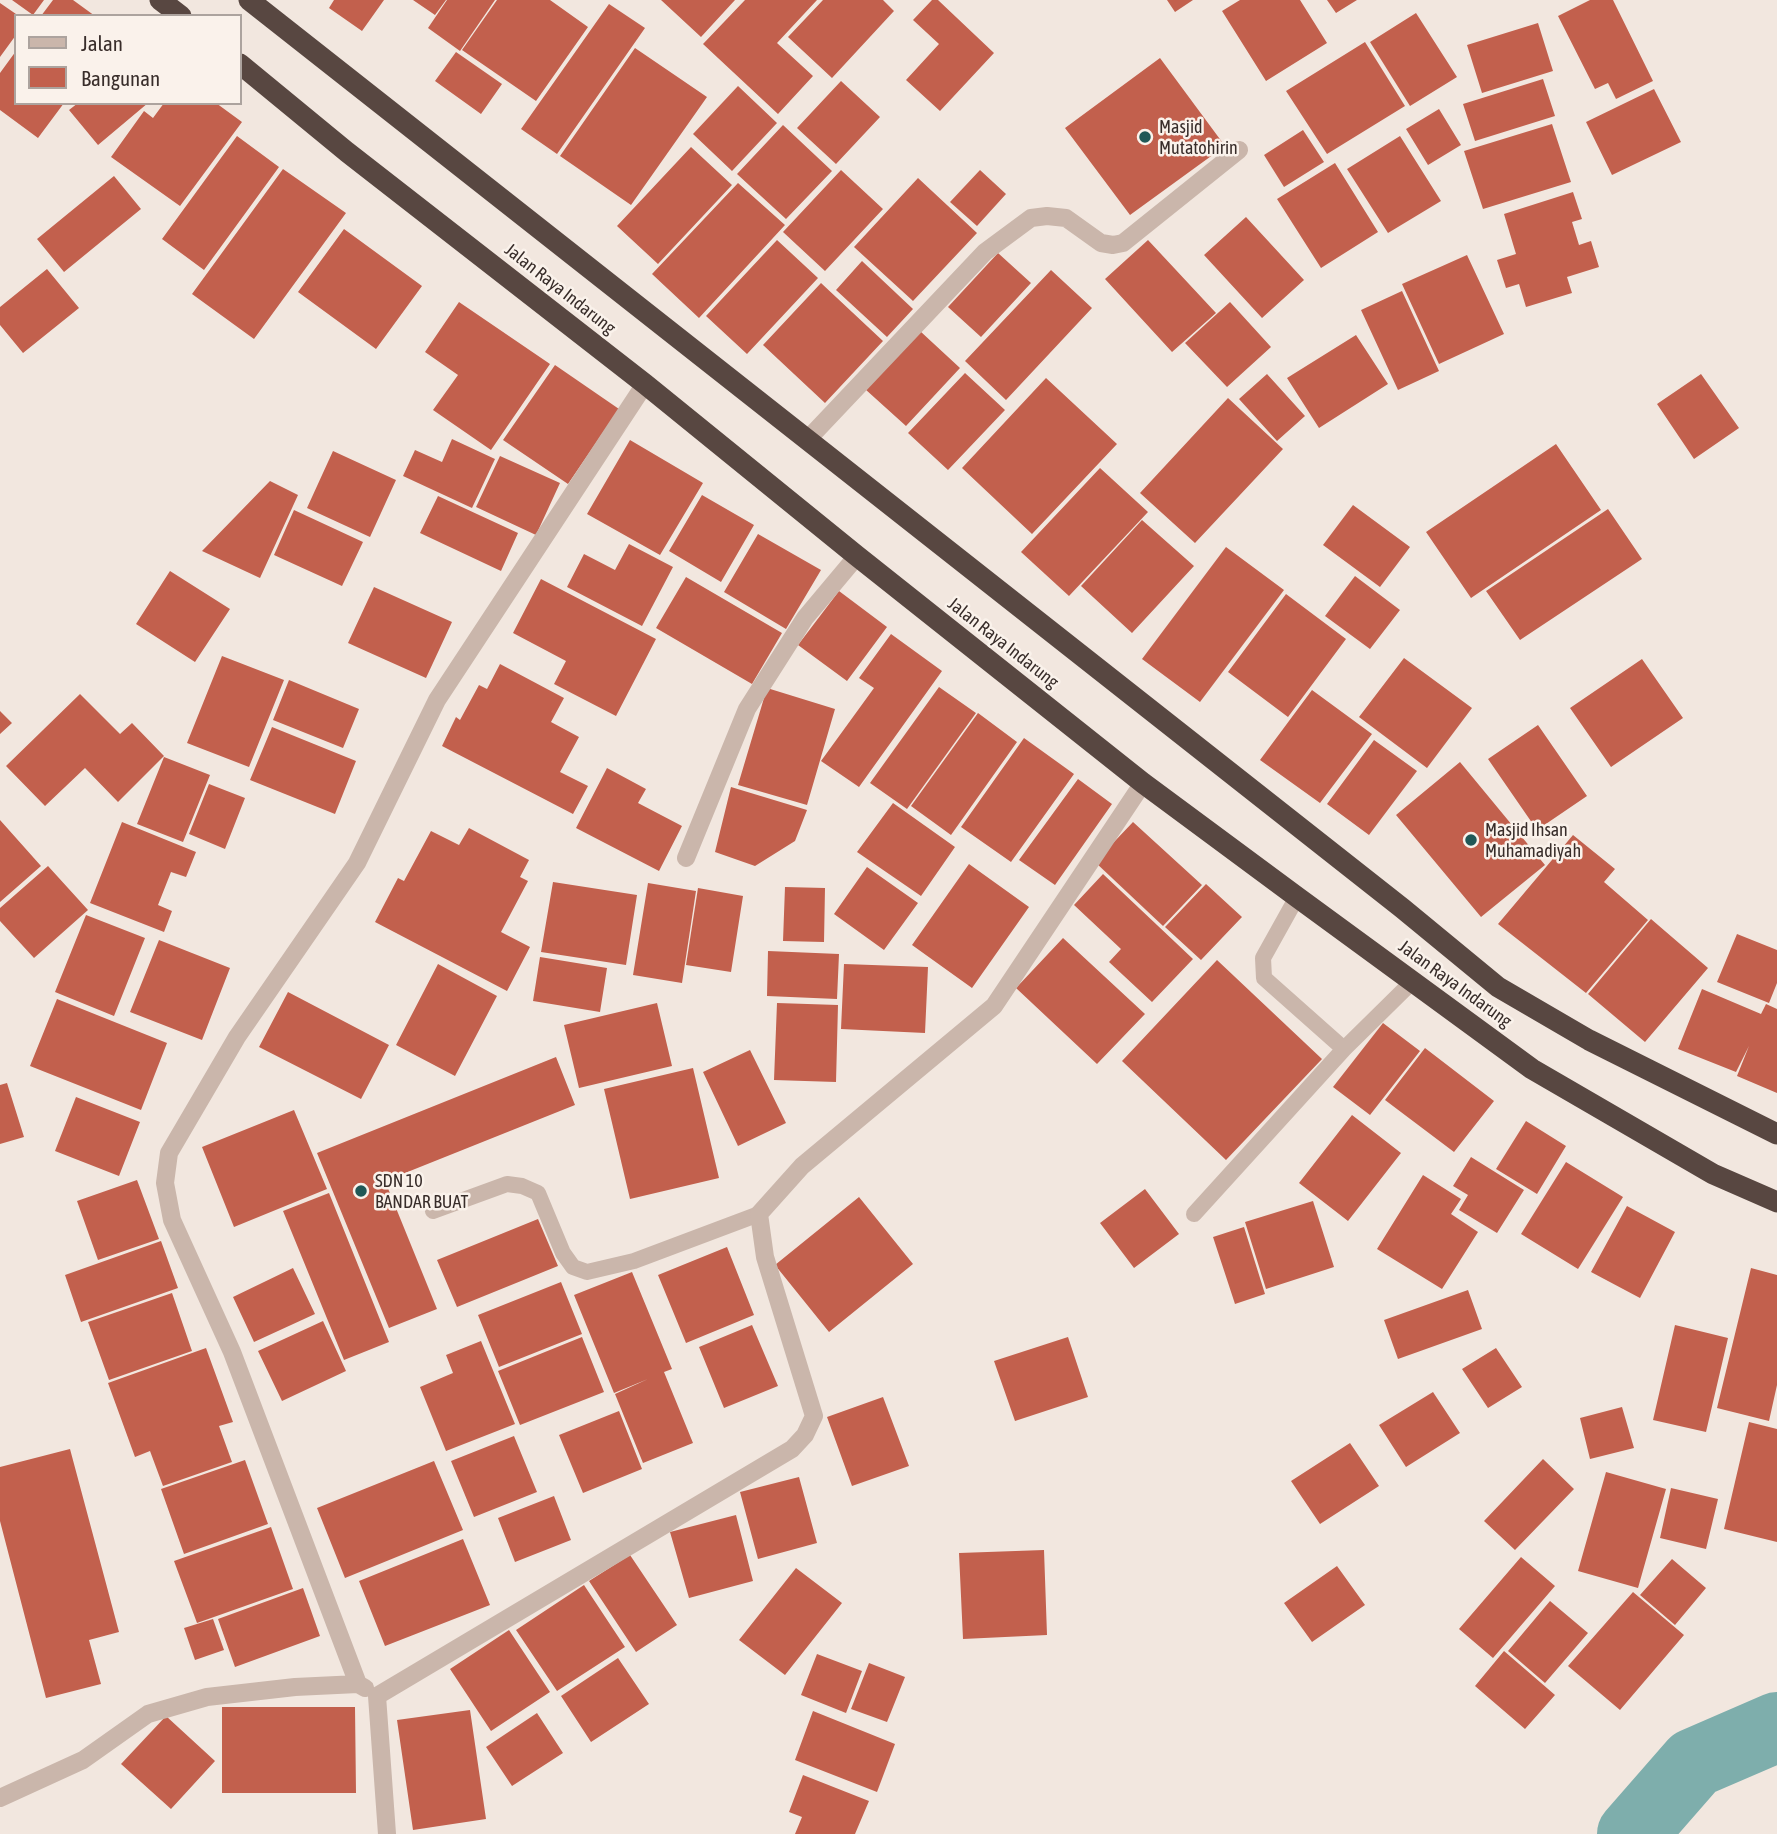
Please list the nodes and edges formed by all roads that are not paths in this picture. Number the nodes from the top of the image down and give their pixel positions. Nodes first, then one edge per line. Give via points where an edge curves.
1 (160, 0) edge
2 (249, 0) edge
3 (178, 14) edge
4 (242, 66) edge
5 (1239, 150) dead end
6 (645, 384) junction
7 (808, 439) junction
8 (857, 556) junction
9 (1143, 783) junction
10 (687, 858) dead end
11 (1297, 897) junction
12 (1413, 981) junction
13 (1344, 1049) junction
14 (1777, 1134) edge
15 (1777, 1202) edge
16 (433, 1211) dead end
17 (759, 1214) junction
18 (1194, 1214) dead end
19 (358, 1684) junction
20 (377, 1696) junction
21 (0, 1798) edge
22 (387, 1834) edge

1 - 3 highway
2 - 7 highway, Jalan Raya Indarung
4 - 6 highway, Jalan Raya Indarung
5 - 7 street via 1124,243 1101,243 1066,218 1031,218 985,252
6 - 8 highway, Jalan Raya Indarung
6 - 19 street via 437,700 357,863 237,1037 169,1153 164,1183 172,1220 232,1352
7 - 14 highway, Jalan Raya Indarung via 1498,987 1589,1040
8 - 9 highway, Jalan Raya Indarung
8 - 10 street via 805,618 747,709
9 - 11 highway, Jalan Raya Indarung
9 - 17 street via 994,1006 802,1166
11 - 12 highway, Jalan Raya Indarung
11 - 13 lane via 1263,958 1264,978
12 - 13 lane
12 - 15 highway, Jalan Raya Indarung via 1532,1069 1713,1174
13 - 18 lane
16 - 17 lane via 507,1184 522,1186 538,1193 563,1253 573,1267 587,1272 634,1261
17 - 20 street via 765,1257 814,1416 805,1435 792,1449
19 - 20 street
19 - 21 street via 207,1697 148,1714 83,1760
20 - 22 street

